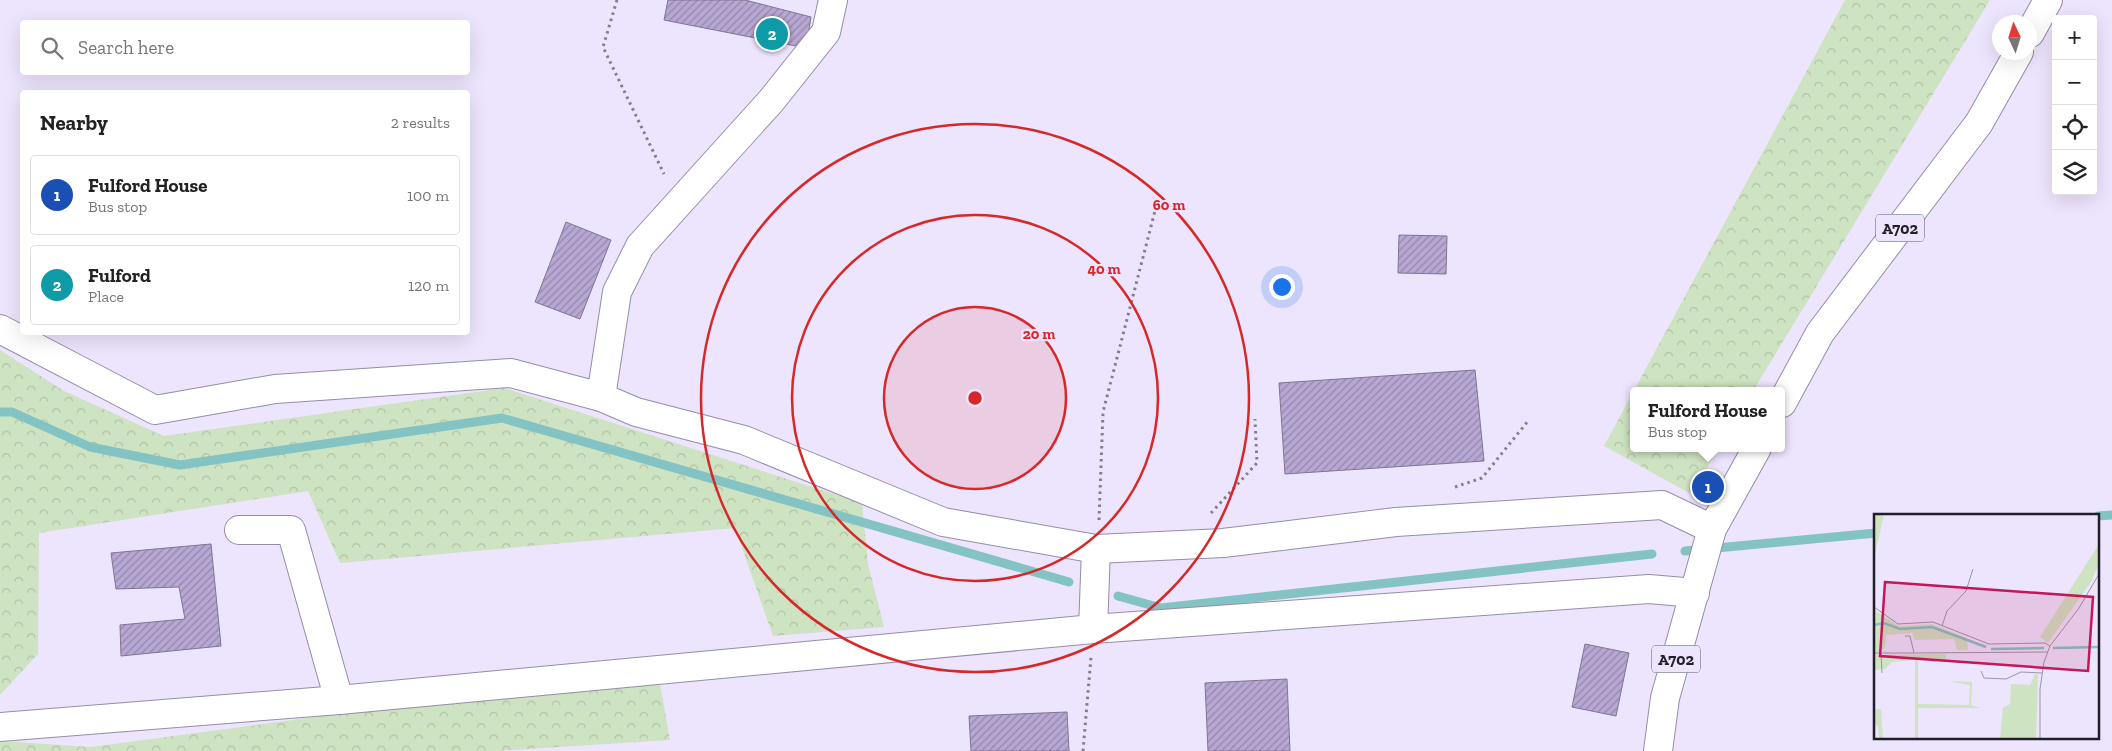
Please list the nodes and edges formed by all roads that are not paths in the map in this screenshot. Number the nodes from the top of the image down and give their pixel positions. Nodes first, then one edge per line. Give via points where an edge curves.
1 (833, 0) edge
2 (2048, 0) edge
3 (2037, 20) edge
4 (2014, 60) edge
5 (0, 329) edge
6 (1785, 397) edge
7 (601, 398) junction
8 (1755, 452) edge
9 (239, 530) dead end
10 (1712, 530) junction
11 (1096, 549) junction
12 (1698, 581) junction
13 (1093, 629) junction
14 (339, 700) junction
15 (2, 734) edge
16 (1658, 751) edge

1 - 7 main road via 826,32 771,101 640,246 617,292
2 - 3 main road
4 - 6 main road, A702 via 1979,123 1820,333
5 - 7 main road via 154,410 275,389 511,373
7 - 11 main road via 636,412 744,440 943,522
8 - 10 main road, A702
9 - 14 main road via 291,530
10 - 11 main road via 1662,505 1396,522 1223,543
10 - 12 main road, A702
11 - 13 main road
12 - 13 main road via 1649,589
12 - 16 main road, A702 via 1665,698
13 - 14 main road
14 - 15 main road

